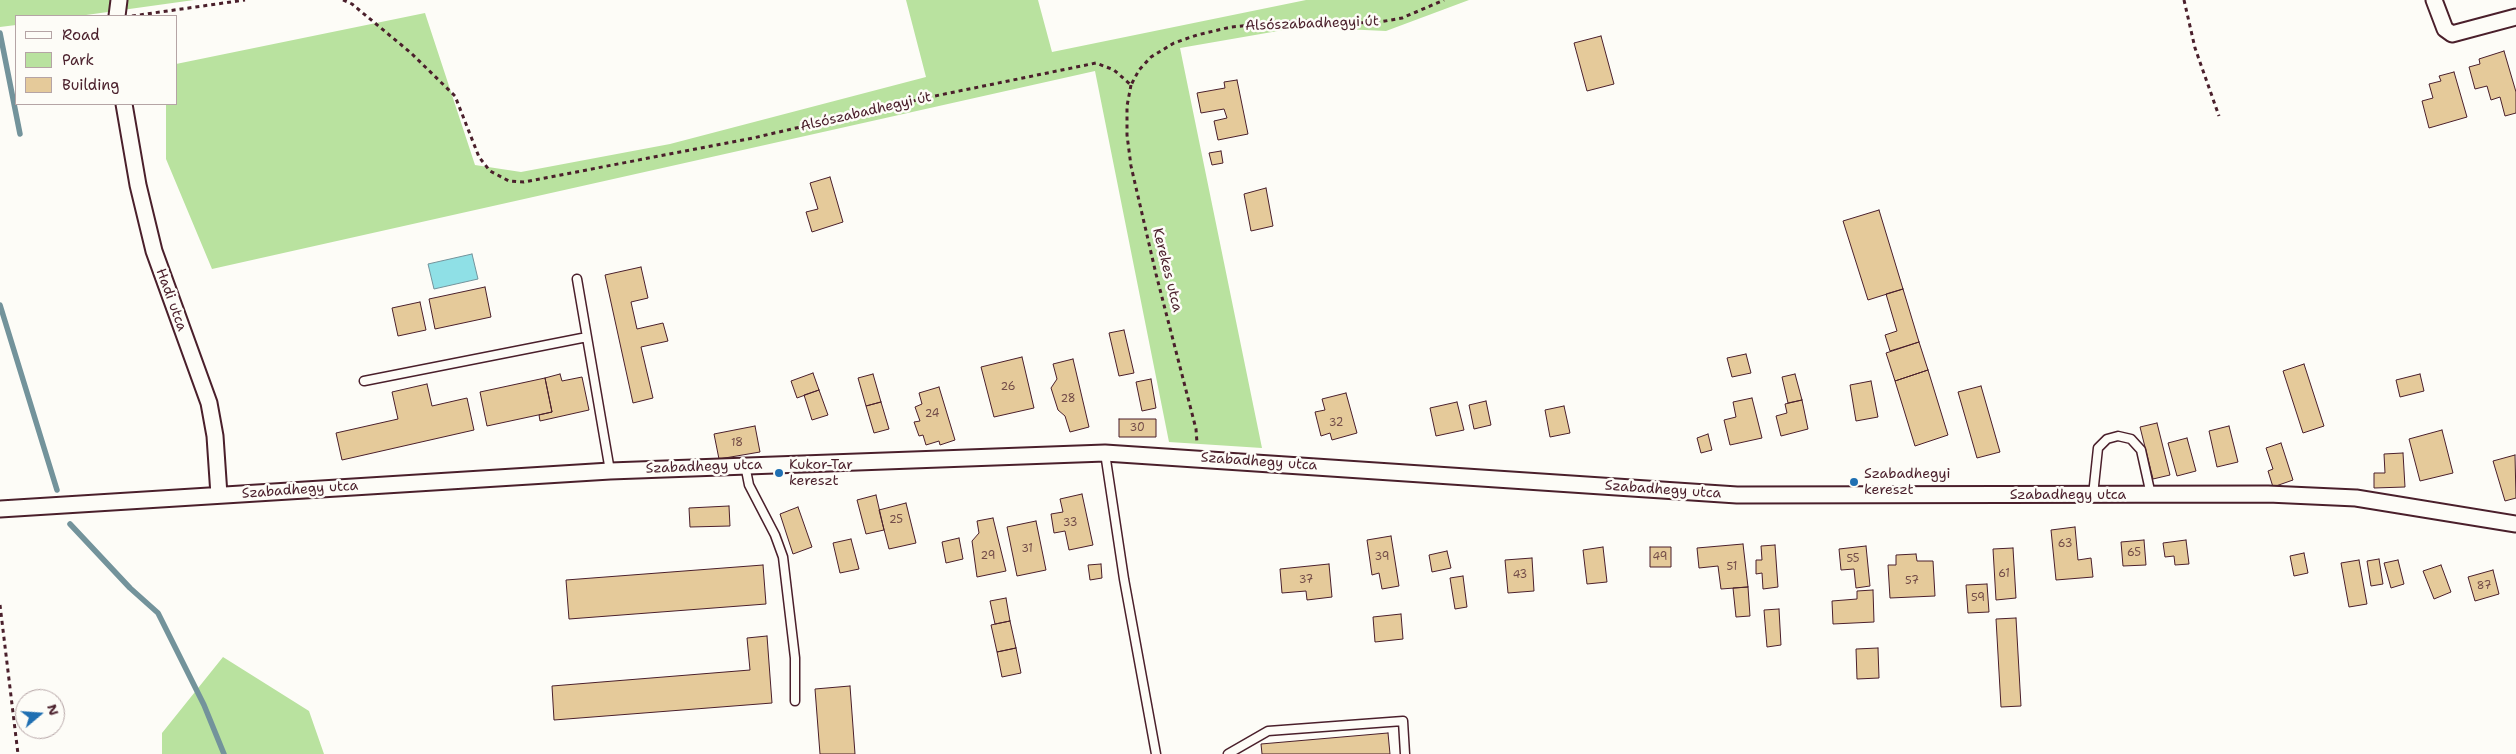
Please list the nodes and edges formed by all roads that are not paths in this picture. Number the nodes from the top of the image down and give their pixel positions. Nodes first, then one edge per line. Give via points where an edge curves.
1 (119, 0) edge
2 (2434, 0) edge
3 (117, 15) edge
4 (2516, 17) edge
5 (124, 105) edge
6 (577, 279) dead end
7 (587, 337) junction
8 (364, 382) dead end
9 (1105, 453) junction
10 (744, 465) junction
11 (610, 471) junction
12 (219, 495) junction
13 (2093, 495) junction
14 (2151, 495) junction
15 (0, 510) edge
16 (2516, 524) edge
17 (795, 701) dead end
18 (1242, 744) junction
19 (1156, 754) edge
20 (1228, 754) edge
21 (1243, 754) edge
22 (1405, 754) edge

1 - 3 street
2 - 4 street via 2445,29 2452,34
5 - 12 street, Hadi utca via 154,251 209,403
6 - 7 lane
7 - 8 lane
7 - 11 lane
9 - 10 street, Szabadhegy utca
9 - 13 street, Szabadhegy utca via 1737,495
9 - 19 lane
10 - 11 street, Szabadhegy utca
10 - 17 lane via 749,485 776,535 783,558 795,658
11 - 12 street, Szabadhegy utca
12 - 15 street, Szabadhegy utca
13 - 14 street, Szabadhegy utca
13 - 14 lane via 2098,448 2107,439 2118,436 2131,439 2141,450
14 - 16 street, Szabadhegy utca via 2268,494 2356,498
18 - 20 lane
18 - 21 lane
18 - 22 lane via 1268,731 1402,721

